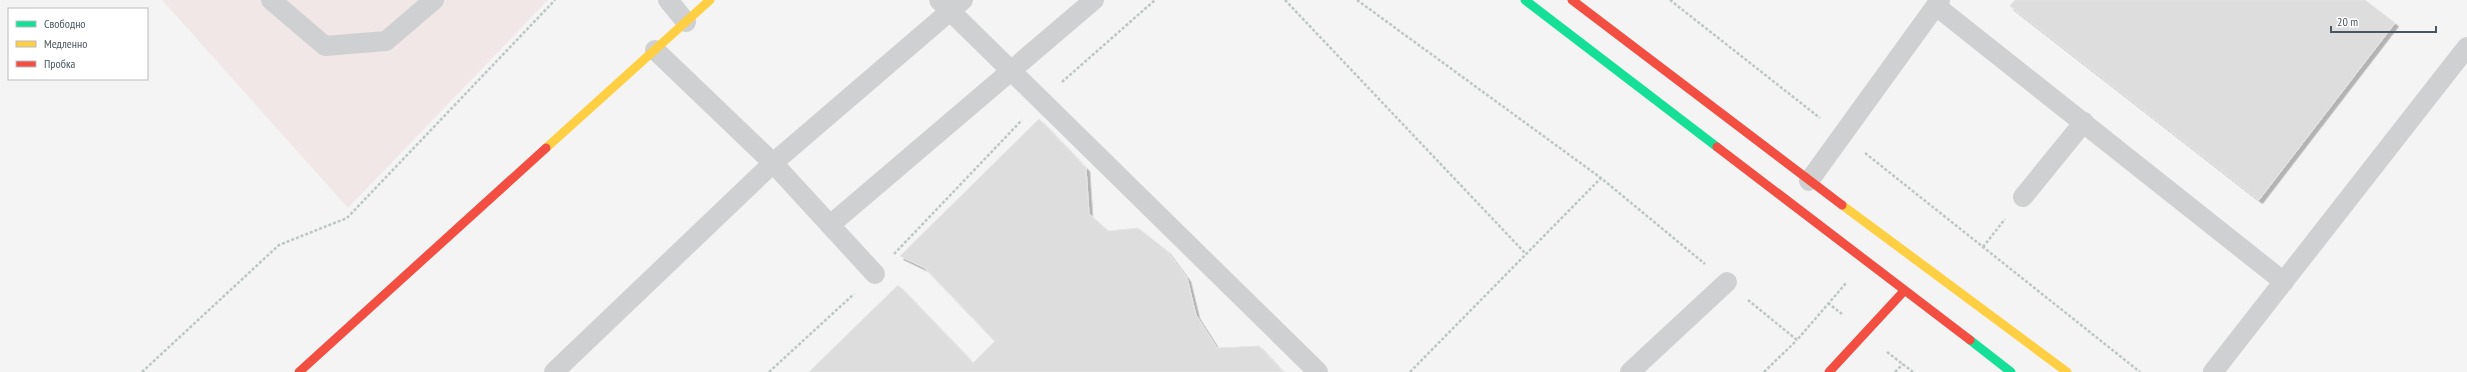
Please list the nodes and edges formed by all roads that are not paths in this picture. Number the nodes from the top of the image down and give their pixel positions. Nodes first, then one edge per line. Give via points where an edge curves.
1 (271, 0) edge
2 (434, 0) edge
3 (668, 0) edge
4 (710, 0) edge
5 (1094, 0) edge
6 (1525, 0) edge
7 (1572, 0) edge
8 (951, 3) edge
9 (1938, 3) edge
10 (686, 22) junction
11 (2467, 47) edge
12 (655, 50) junction
13 (1013, 70) junction
14 (2084, 122) junction
15 (773, 163) junction
16 (1809, 182) junction
17 (2022, 197) road end
18 (830, 225) junction
19 (875, 274) road end
20 (1727, 282) road end
21 (2284, 282) junction
22 (1904, 291) junction
23 (299, 372) edge
24 (554, 372) edge
25 (1318, 372) edge
26 (1630, 372) edge
27 (1829, 372) edge
28 (2011, 372) edge
29 (2067, 372) edge
30 (2213, 372) edge

1 - 2 lane via 325,46 386,42
3 - 10 lane
4 - 10 main road
5 - 13 lane
6 - 22 main road
7 - 16 main road
8 - 13 lane
8 - 15 lane
9 - 14 lane
9 - 16 lane
10 - 12 main road
11 - 21 lane
12 - 15 lane
12 - 23 main road
13 - 18 lane
13 - 25 lane
14 - 17 lane
14 - 21 lane
15 - 18 lane
15 - 24 lane
16 - 29 main road
18 - 19 lane
20 - 26 lane
21 - 30 lane
22 - 27 main road
22 - 28 main road

